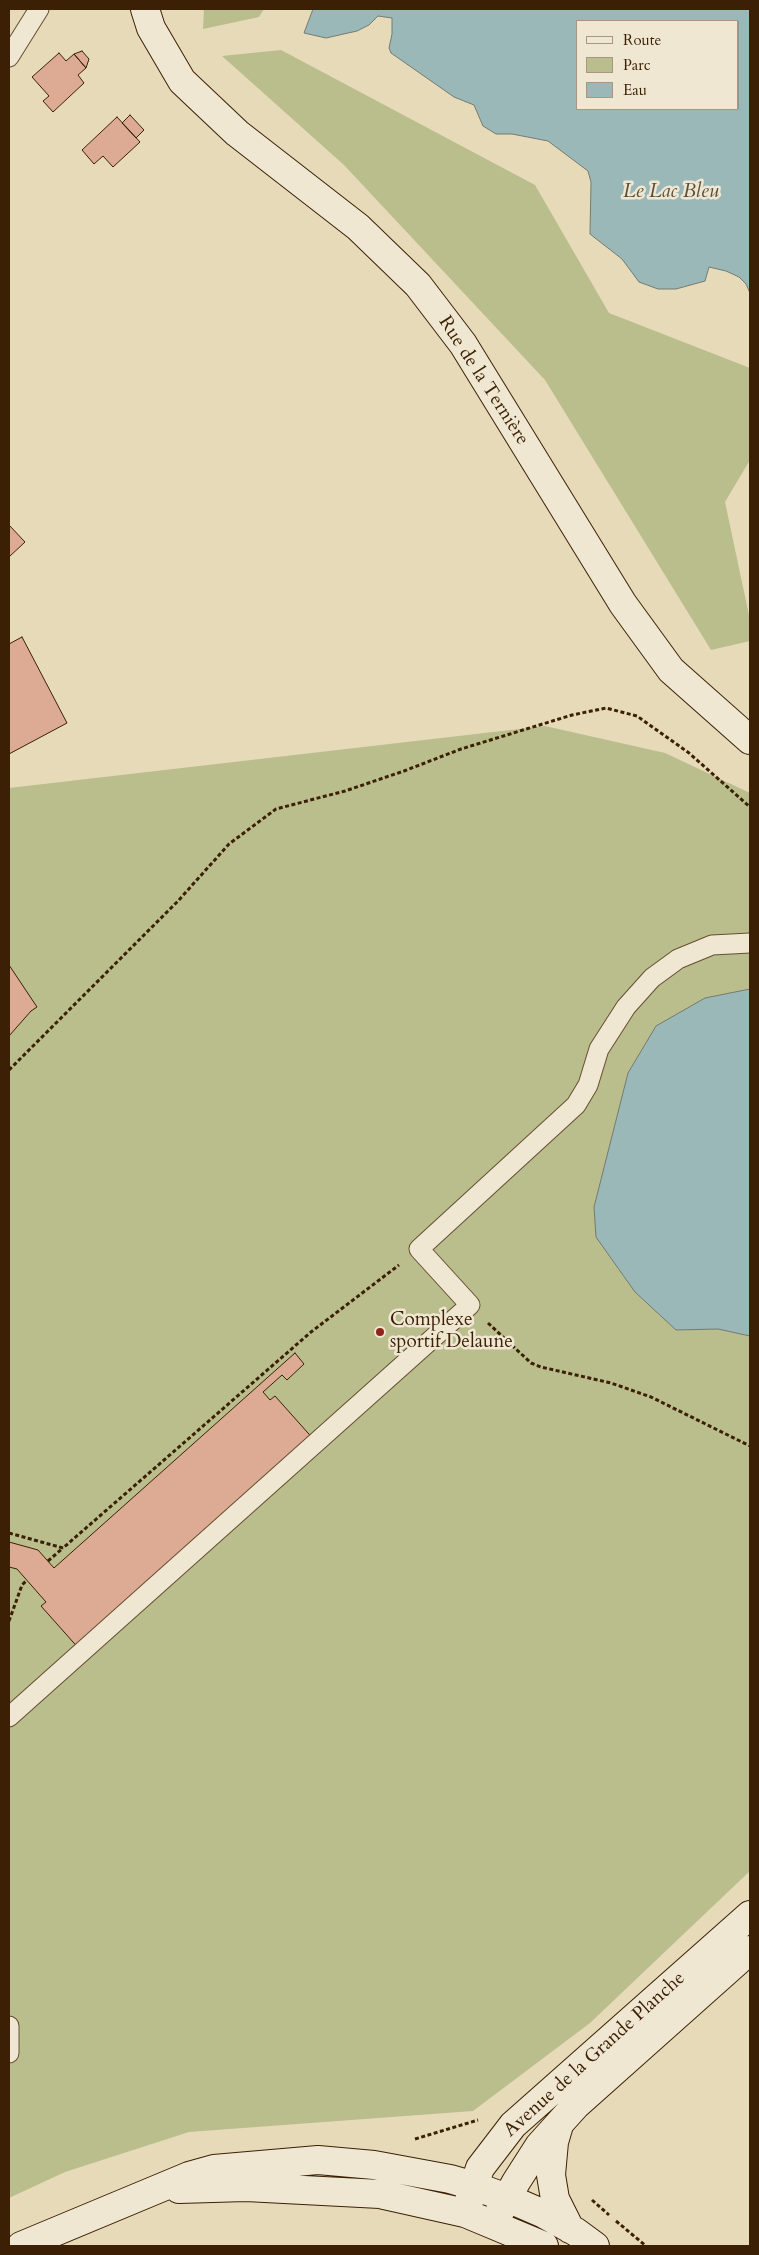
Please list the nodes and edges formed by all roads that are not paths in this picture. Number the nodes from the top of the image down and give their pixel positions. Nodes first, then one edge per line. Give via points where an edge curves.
1 (38, 9) edge
2 (145, 9) edge
3 (9, 57) edge
4 (750, 740) edge
5 (750, 943) edge
6 (9, 1717) edge
7 (750, 1915) edge
8 (750, 1950) edge
9 (9, 2026) edge
10 (9, 2053) edge
11 (559, 2124) junction
12 (474, 2186) junction
13 (160, 2190) junction
14 (507, 2198) junction
15 (465, 2213) junction
16 (494, 2224) junction
17 (570, 2229) junction
18 (21, 2246) edge
19 (544, 2246) edge
20 (595, 2246) edge

1 - 3 lane
2 - 4 street, Rue de la Ternière via 151,28 182,81 237,133 358,227 418,285 463,344 622,604 671,670
5 - 6 lane via 712,945 678,960 652,978 626,1007 600,1050 588,1085 576,1106 419,1249 470,1305
7 - 12 street, Avenue de la Grande Planche via 513,2125 480,2168
8 - 11 street, Avenue de la Grande Planche via 576,2105
9 - 10 lane
11 - 14 street, Avenue de la Grande Planche via 539,2146
11 - 17 street, Avenue de la Grande Planche via 551,2175 555,2200
12 - 13 street via 374,2165 318,2160 214,2168
12 - 14 street
12 - 15 street, Avenue de la Grande Planche
13 - 15 street via 246,2188 380,2194
13 - 18 street
14 - 16 street, Avenue de la Grande Planche
14 - 17 street
15 - 16 street
16 - 19 street
17 - 20 street

